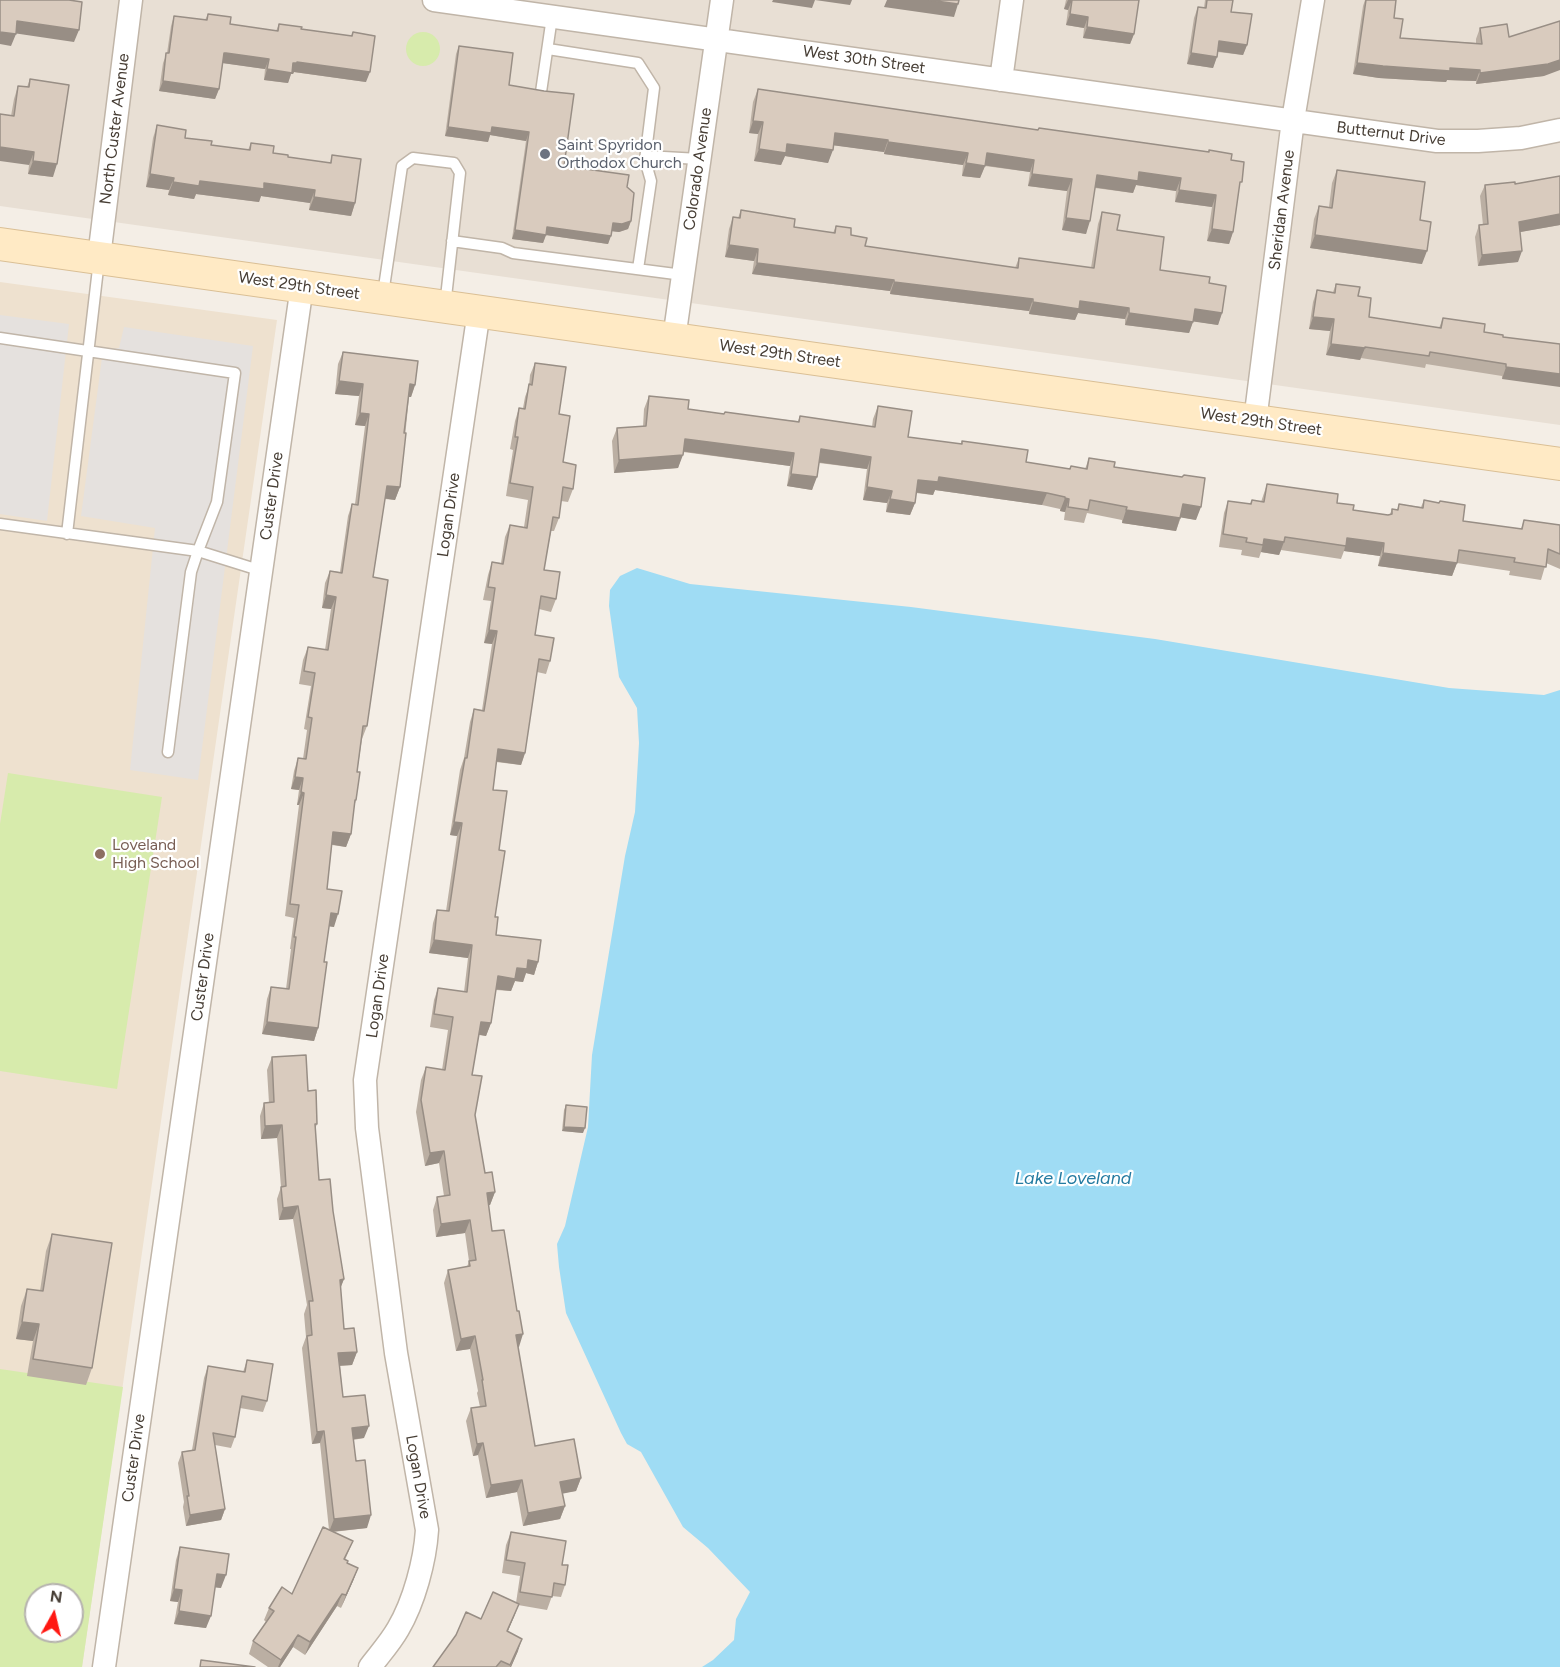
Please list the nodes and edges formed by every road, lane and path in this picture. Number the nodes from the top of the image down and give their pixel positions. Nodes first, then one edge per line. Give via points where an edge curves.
1 (131, 0) edge
2 (434, 0) edge
3 (722, 0) edge
4 (1012, 0) edge
5 (1313, 0) edge
6 (552, 17) junction
7 (716, 40) junction
8 (548, 49) junction
9 (1001, 80) junction
10 (541, 92) edge
11 (1293, 120) junction
12 (1560, 130) edge
13 (645, 156) junction
14 (699, 159) junction
15 (452, 240) junction
16 (0, 243) edge
17 (99, 258) junction
18 (638, 269) junction
19 (683, 275) junction
20 (302, 286) junction
21 (383, 298) junction
22 (445, 306) junction
23 (479, 311) junction
24 (0, 338) edge
25 (674, 339) junction
26 (87, 352) junction
27 (1255, 421) junction
28 (1560, 464) edge
29 (0, 524) edge
30 (67, 534) junction
31 (198, 551) junction
32 (262, 571) junction
33 (168, 752) dead end
34 (104, 1667) edge
35 (370, 1667) edge

1 - 17 street, North Custer Avenue
2 - 6 street, West 30th Street
3 - 7 street, Colorado Avenue
4 - 9 street
5 - 11 street, Sheridan Avenue
6 - 7 street, West 30th Street
6 - 8 lane
7 - 9 street, West 30th Street
7 - 14 street, Colorado Avenue
8 - 10 lane
8 - 13 lane via 638,63 654,88
9 - 11 street, West 30th Street
11 - 12 street, Butternut Drive via 1437,141 1521,138
11 - 27 street, Sheridan Avenue
13 - 14 lane
13 - 18 lane via 651,181
14 - 19 street, Colorado Avenue
15 - 18 lane via 513,253
15 - 21 lane via 460,173 454,163 413,158 402,166
15 - 22 lane
16 - 17 main road, West 29th Street
17 - 20 main road, West 29th Street
17 - 26 lane
18 - 19 lane
19 - 25 street, Colorado Avenue
20 - 21 main road, West 29th Street
20 - 32 street, Custer Drive
21 - 22 main road, West 29th Street
22 - 23 main road, West 29th Street
23 - 25 main road, West 29th Street
23 - 35 street, Logan Drive via 365,1080 367,1128 396,1353 427,1530 416,1586 402,1622
24 - 26 lane
25 - 27 main road, West 29th Street
26 - 30 lane
26 - 31 lane via 235,373 217,502
27 - 28 main road, West 29th Street
29 - 30 lane
30 - 31 lane
31 - 32 lane
31 - 33 lane via 191,573
32 - 34 street, Custer Drive

